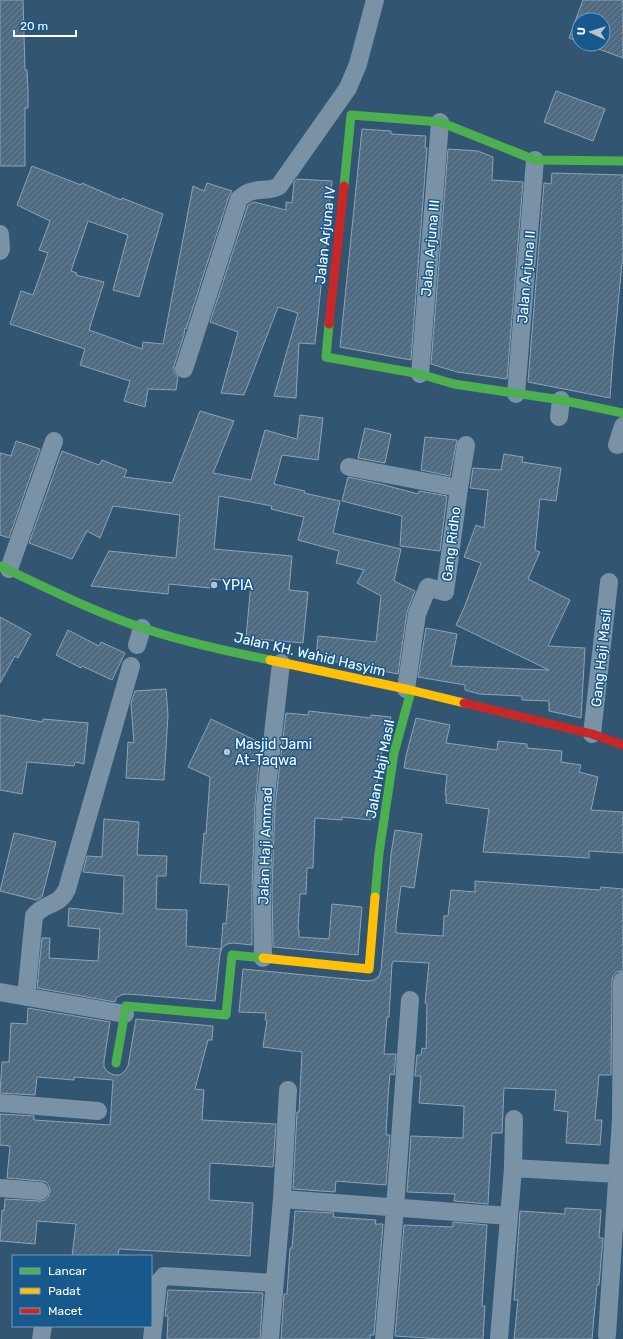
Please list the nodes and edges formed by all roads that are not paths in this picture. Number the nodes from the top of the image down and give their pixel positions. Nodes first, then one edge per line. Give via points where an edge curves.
1 (375, 0) edge
2 (440, 122) junction
3 (536, 160) junction
4 (623, 161) edge
5 (0, 234) edge
6 (0, 251) edge
7 (184, 369) dead end
8 (420, 374) junction
9 (516, 394) junction
10 (623, 413) edge
11 (623, 426) edge
12 (54, 441) dead end
13 (466, 445) dead end
14 (617, 445) dead end
15 (349, 467) dead end
16 (459, 488) junction
17 (5, 568) edge
18 (609, 582) dead end
19 (142, 628) junction
20 (137, 645) dead end
21 (281, 663) junction
22 (131, 666) dead end
23 (408, 690) junction
24 (592, 734) junction
25 (623, 745) edge
26 (263, 958) junction
27 (622, 981) edge
28 (0, 992) edge
29 (26, 997) junction
30 (410, 1000) dead end
31 (125, 1014) junction
32 (116, 1064) dead end
33 (288, 1090) dead end
34 (0, 1103) edge
35 (98, 1111) dead end
36 (514, 1119) dead end
37 (622, 1119) edge
38 (513, 1168) junction
39 (617, 1174) junction
40 (0, 1188) edge
41 (40, 1191) dead end
42 (282, 1198) junction
43 (395, 1208) junction
44 (509, 1216) junction
45 (274, 1283) junction
46 (153, 1298) edge
47 (43, 1327) edge
48 (607, 1335) dead end
49 (41, 1339) edge
50 (152, 1339) edge
51 (270, 1339) edge
52 (384, 1339) edge
53 (499, 1339) edge

1 - 7 street via 358,64 340,100 279,186 273,190 247,192 239,199
2 - 3 street
2 - 8 street, Jalan Arjuna III
2 - 8 street, Jalan Arjuna IV via 351,115 326,357
3 - 4 street
3 - 9 street, Jalan Arjuna II
5 - 6 street
8 - 9 street via 454,384
9 - 10 street via 560,409
11 - 14 street
12 - 17 street
13 - 16 street, Gang Ridho
15 - 16 street
16 - 23 street, Gang Ridho via 445,592 428,586 417,614
17 - 19 street, Jalan KH. Wahid Hasyim
18 - 24 street, Gang Haji Masil
19 - 20 street
19 - 21 street, Jalan KH. Wahid Hasyim
21 - 23 street, Jalan KH. Wahid Hasyim
21 - 26 street, Jalan Haji Ammad via 265,805
22 - 29 street via 67,889 61,900 38,911 34,916
23 - 24 street, Jalan KH. Wahid Hasyim
23 - 26 street, Jalan Haji Masil via 394,753 378,852 369,969
24 - 25 street, Jalan KH. Wahid Hasyim
26 - 31 street via 232,955 226,1015 126,1006
27 - 37 street
28 - 29 street
29 - 31 street
30 - 43 street
31 - 32 street
33 - 42 street
34 - 35 street
36 - 38 street
37 - 39 street
38 - 39 street
38 - 44 street
39 - 48 street
40 - 41 street
42 - 43 street
42 - 45 street
43 - 44 street
43 - 52 street
44 - 53 street
45 - 46 street via 164,1276 158,1283
45 - 51 street
46 - 50 street
47 - 49 street

